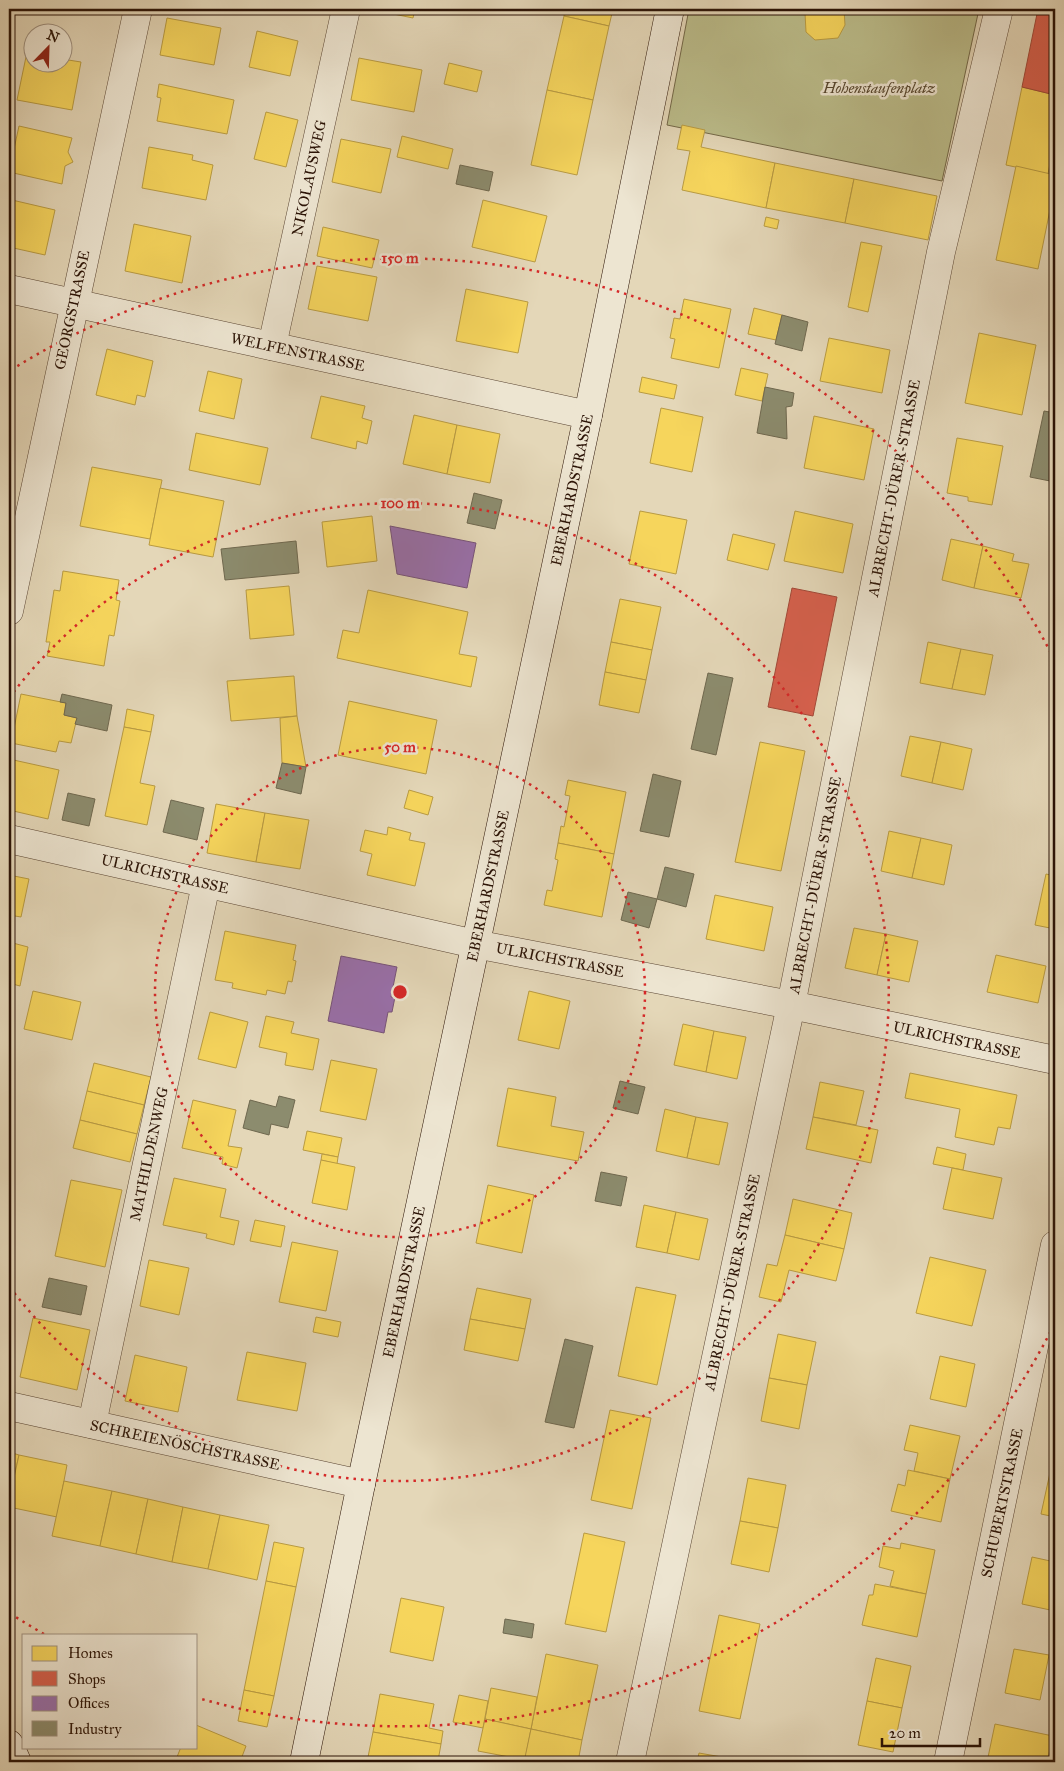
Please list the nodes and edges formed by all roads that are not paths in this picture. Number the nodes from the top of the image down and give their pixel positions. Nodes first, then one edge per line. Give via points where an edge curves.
1 (138, 9) edge
2 (346, 9) edge
3 (670, 9) edge
4 (999, 9) edge
5 (9, 289) edge
6 (74, 303) junction
7 (272, 346) junction
8 (588, 415) junction
9 (9, 611) edge
10 (9, 839) edge
11 (206, 884) junction
12 (476, 944) junction
13 (791, 1005) junction
14 (1055, 1060) edge
15 (1055, 1245) edge
16 (9, 1406) edge
17 (92, 1424) junction
18 (361, 1484) junction
19 (9, 1744) edge
20 (17, 1762) edge
21 (304, 1762) edge
22 (630, 1762) edge
23 (948, 1762) edge

1 - 6 street, GEORGSTRASSE
2 - 7 street, NIKOLAUSWEG
3 - 8 street, EBERHARDSTRASSE
4 - 13 street, ALBRECHT-DÜRER-STRASSE via 941,252
5 - 6 street, WELFENSTRASSE
6 - 7 street, WELFENSTRASSE
6 - 9 street, GEORGSTRASSE
7 - 8 street, WELFENSTRASSE
8 - 12 street, EBERHARDSTRASSE
10 - 11 street, ULRICHSTRASSE
11 - 12 street, ULRICHSTRASSE
11 - 17 street, MATHILDENWEG
12 - 13 street, ULRICHSTRASSE
12 - 18 street, EBERHARDSTRASSE
13 - 14 street, ULRICHSTRASSE
13 - 22 street, ALBRECHT-DÜRER-STRASSE
15 - 23 street, SCHUBERTSTRASSE
16 - 17 street, SCHREIENÖSCHSTRASSE
17 - 18 street, SCHREIENÖSCHSTRASSE
18 - 21 street, EBERHARDSTRASSE
19 - 20 street

